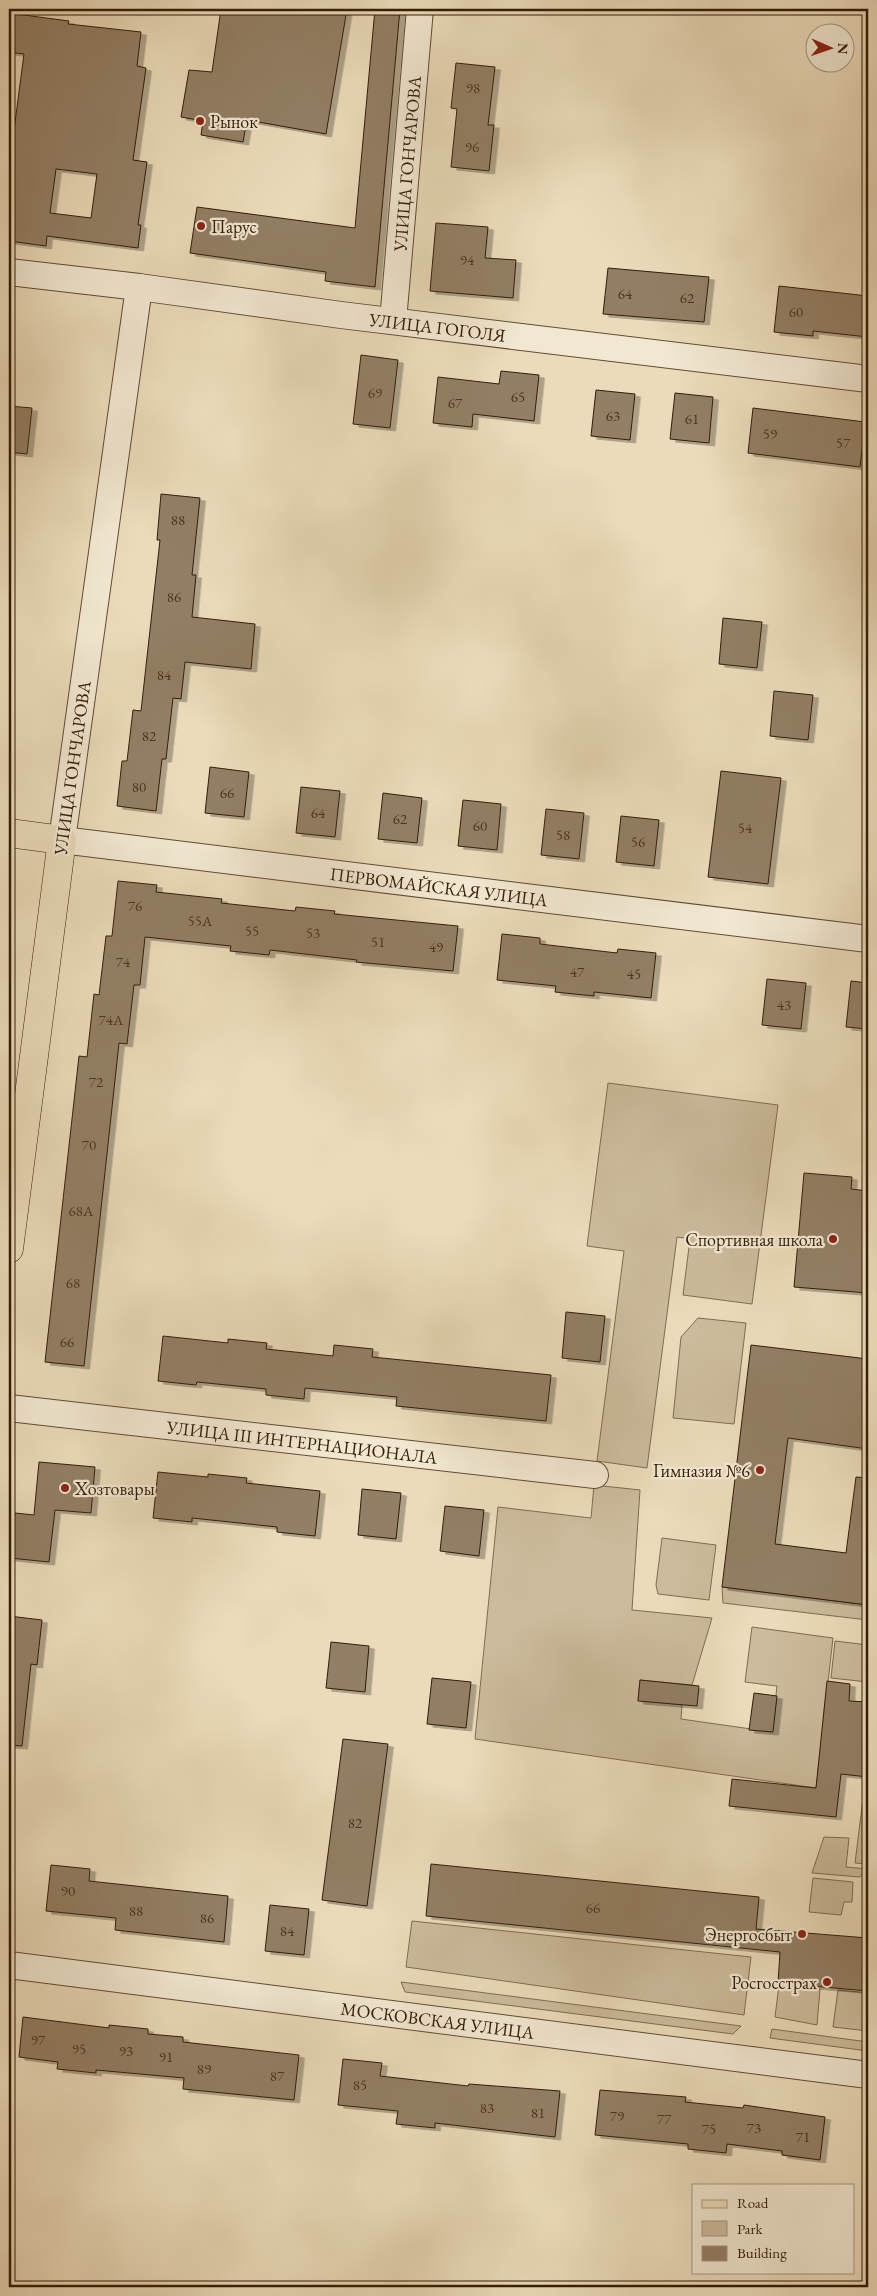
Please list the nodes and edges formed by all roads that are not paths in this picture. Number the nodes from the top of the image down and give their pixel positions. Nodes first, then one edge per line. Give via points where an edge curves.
1 (420, 9) edge
2 (9, 272) edge
3 (138, 287) junction
4 (393, 321) junction
5 (868, 379) edge
6 (9, 833) edge
7 (62, 840) junction
8 (868, 940) edge
9 (9, 1249) edge
10 (9, 1408) edge
11 (595, 1475) dead end
12 (9, 1965) edge
13 (868, 2074) edge

1 - 4 street, УЛИЦА ГОНЧАРОВА
2 - 3 street, УЛИЦА ГОГОЛЯ
3 - 4 street, УЛИЦА ГОГОЛЯ
3 - 7 street, УЛИЦА ГОНЧАРОВА
4 - 5 street, УЛИЦА ГОГОЛЯ
6 - 7 main road, ПЕРВОМАЙСКАЯ УЛИЦА
7 - 8 street, ПЕРВОМАЙСКАЯ УЛИЦА
7 - 9 main road, УЛИЦА ГОНЧАРОВА
10 - 11 street, УЛИЦА III ИНТЕРНАЦИОНАЛА
12 - 13 street, МОСКОВСКАЯ УЛИЦА

